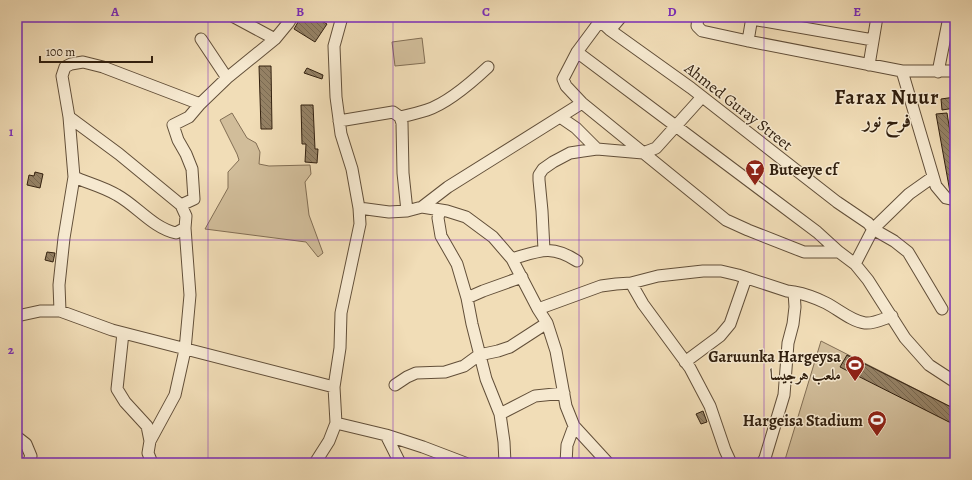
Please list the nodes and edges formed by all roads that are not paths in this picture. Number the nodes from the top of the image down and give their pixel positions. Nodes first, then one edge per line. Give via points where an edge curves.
1 (234, 17) edge
2 (292, 17) edge
3 (342, 17) edge
4 (621, 17) edge
5 (698, 17) edge
6 (877, 17) edge
7 (949, 17) edge
8 (752, 18) edge
9 (598, 19) edge
10 (610, 30) junction
11 (201, 39) dead end
12 (275, 39) junction
13 (873, 40) junction
14 (748, 41) junction
15 (577, 52) junction
16 (869, 65) junction
17 (488, 68) dead end
18 (902, 71) junction
19 (955, 71) edge
20 (938, 72) junction
21 (227, 78) junction
22 (702, 97) junction
23 (582, 103) junction
24 (200, 104) junction
25 (69, 117) junction
26 (400, 117) junction
27 (560, 117) junction
28 (339, 120) junction
29 (676, 126) junction
30 (597, 149) junction
31 (643, 153) junction
32 (74, 177) junction
33 (933, 177) junction
34 (955, 200) edge
35 (182, 205) junction
36 (422, 207) junction
37 (359, 208) junction
38 (440, 210) junction
39 (407, 211) junction
40 (185, 228) junction
41 (873, 229) junction
42 (544, 250) junction
43 (839, 252) junction
44 (512, 259) junction
45 (577, 261) dead end
46 (855, 264) junction
47 (522, 277) junction
48 (746, 278) junction
49 (631, 283) junction
50 (794, 292) junction
51 (467, 298) junction
52 (538, 309) junction
53 (942, 309) dead end
54 (60, 311) junction
55 (17, 316) edge
56 (892, 316) junction
57 (547, 323) junction
58 (123, 333) junction
59 (185, 350) junction
60 (479, 355) junction
61 (685, 362) junction
62 (955, 382) edge
63 (395, 385) dead end
64 (334, 388) junction
65 (564, 393) junction
66 (500, 414) junction
67 (336, 423) junction
68 (574, 426) junction
69 (386, 435) junction
70 (17, 437) edge
71 (150, 441) junction
72 (28, 463) edge
73 (152, 463) edge
74 (315, 463) edge
75 (400, 463) edge
76 (465, 463) edge
77 (505, 463) edge
78 (566, 463) edge
79 (608, 463) edge
80 (731, 463) edge
81 (762, 463) edge

1 - 12 street
2 - 12 street
3 - 28 street via 334,46
4 - 10 street
5 - 14 street via 697,26 702,31
6 - 13 street
7 - 20 street
8 - 13 street
8 - 14 street
9 - 10 street, Ahmed Guray Street
9 - 15 street
10 - 22 street, Ahmed Guray Street
11 - 21 street
12 - 21 street
13 - 16 street
14 - 16 street
15 - 23 street via 563,79
15 - 29 street
16 - 18 street
17 - 26 street via 438,105
18 - 20 street
18 - 33 street
19 - 20 street
21 - 24 street
22 - 29 street
22 - 41 street, Ahmed Guray Street
23 - 27 street
23 - 31 street
24 - 25 street via 82,62 65,67 62,76
24 - 35 street via 189,117 173,125 192,169 194,199
25 - 32 street
25 - 35 street
26 - 28 street via 393,112
26 - 39 street
27 - 30 street via 576,128
27 - 36 street via 448,187
28 - 37 street
29 - 31 street via 656,148
29 - 43 street via 817,232
30 - 31 street
30 - 42 street via 570,153 543,169 539,175
31 - 43 street via 726,220 804,252
32 - 40 street via 130,202 166,231 176,233
32 - 54 street via 59,285
33 - 34 street via 936,186 946,198
33 - 41 street via 909,194
35 - 40 street via 186,216
36 - 38 street
36 - 39 street
37 - 39 street via 389,212
37 - 64 street via 360,224 341,313 340,348
38 - 44 street via 466,217 493,236
38 - 51 street via 438,218 441,236 457,264
40 - 59 street via 190,295
41 - 46 street
41 - 53 street, Ahmed Guray Street via 908,252
42 - 44 street
42 - 45 street via 561,252
43 - 46 street
44 - 47 street
46 - 56 street
47 - 51 street
47 - 52 street
48 - 49 street via 721,271 702,271 658,276
48 - 50 street
48 - 61 street via 730,324 720,336
49 - 52 street via 601,286
49 - 61 street
50 - 56 street via 826,303 864,323
50 - 81 street via 795,307 788,343 784,395
51 - 60 street
52 - 57 street
54 - 55 street via 40,310
54 - 58 street
56 - 62 street via 905,338 930,365
57 - 60 street via 510,347
57 - 65 street via 556,351
58 - 59 street
58 - 71 street via 117,389 147,426
59 - 64 street
59 - 71 street via 175,395
60 - 63 street via 464,366 445,372 416,373
60 - 66 street
61 - 80 street via 710,406 724,450
64 - 67 street
65 - 66 street via 535,396
65 - 68 street
66 - 77 street
67 - 69 street
67 - 74 street via 329,441
68 - 78 street via 567,445
68 - 79 street
69 - 75 street
69 - 76 street
70 - 72 street via 26,444 31,456
71 - 73 street via 148,453

